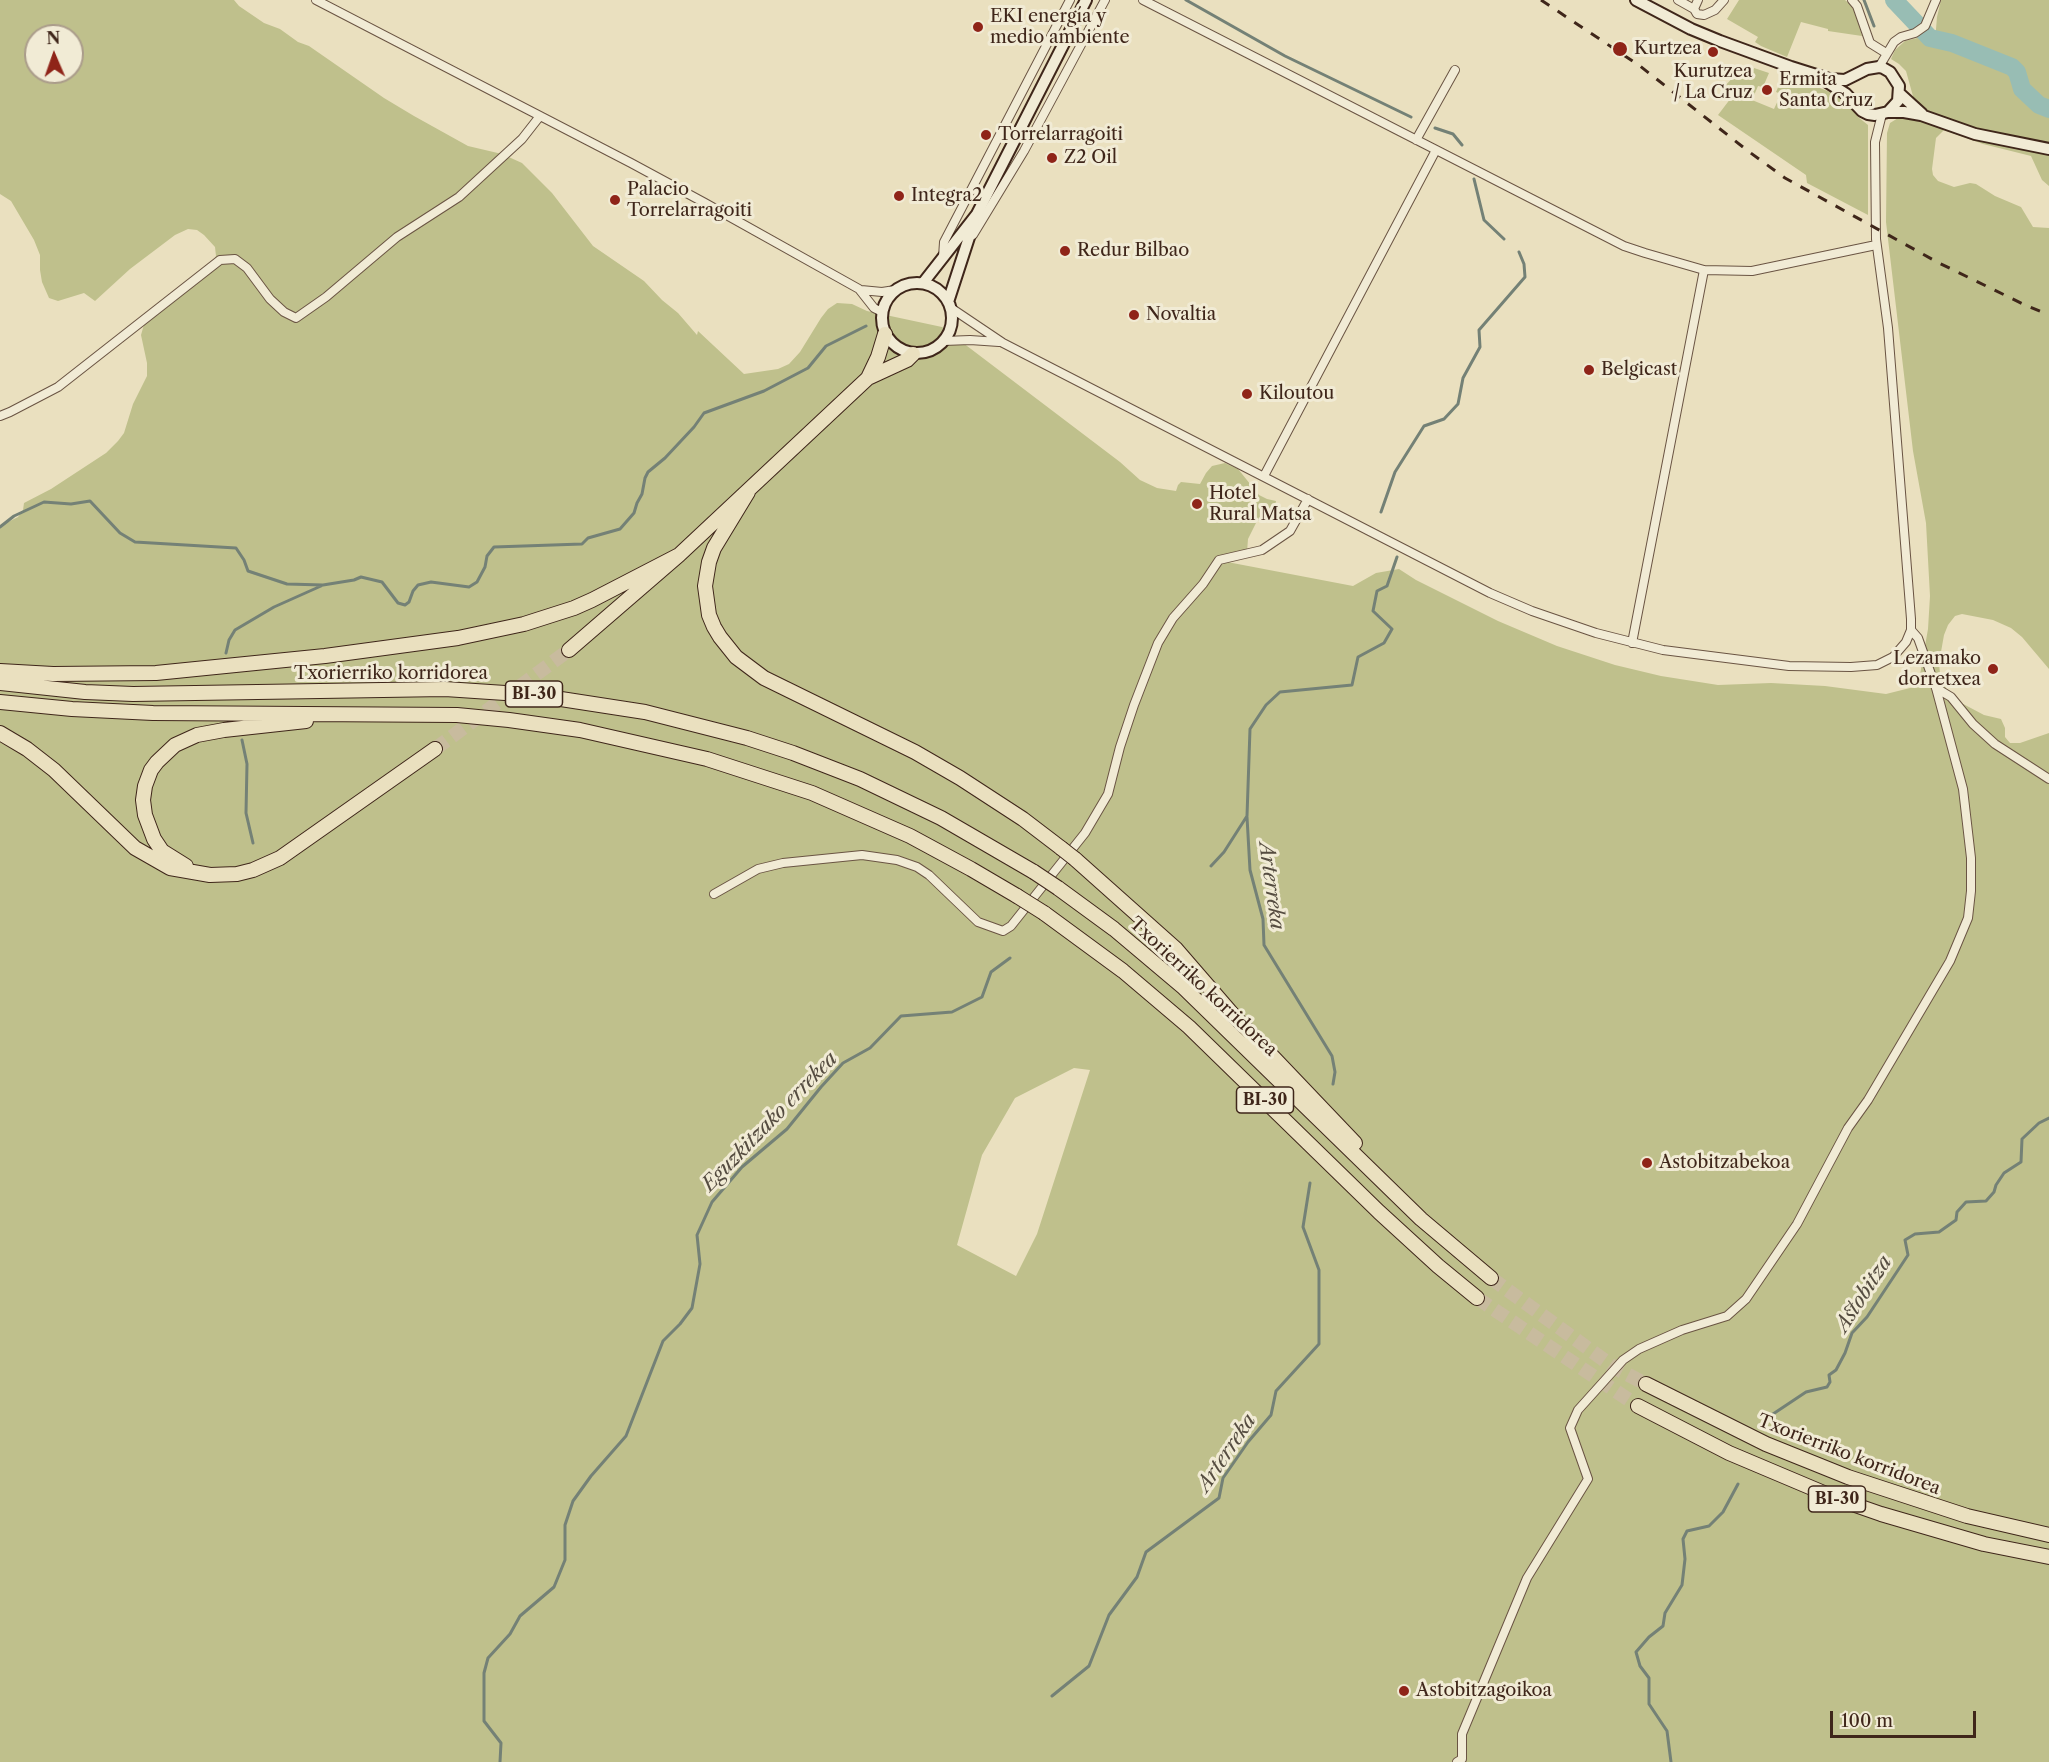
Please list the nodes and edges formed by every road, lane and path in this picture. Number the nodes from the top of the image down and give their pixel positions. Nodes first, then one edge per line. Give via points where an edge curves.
1 (316, 0) edge
2 (332, 0) edge
3 (1070, 0) edge
4 (1086, 0) edge
5 (1105, 0) edge
6 (1143, 0) edge
7 (1636, 0) edge
8 (1678, 0) edge
9 (1698, 0) edge
10 (1724, 0) edge
11 (1852, 0) edge
12 (1936, 0) edge
13 (1694, 9) junction
14 (339, 12) junction
15 (1886, 53) junction
16 (1879, 67) junction
17 (1455, 70) dead end
18 (1860, 72) junction
19 (1811, 74) junction
20 (1900, 94) junction
21 (1853, 100) junction
22 (1885, 113) junction
23 (1868, 114) junction
24 (540, 116) junction
25 (1936, 121) junction
26 (1416, 140) junction
27 (1875, 142) junction
28 (2049, 149) edge
29 (1436, 150) junction
30 (977, 214) junction
31 (1876, 245) junction
32 (964, 252) junction
33 (943, 257) junction
34 (1704, 270) junction
35 (923, 283) junction
36 (859, 289) junction
37 (895, 290) junction
38 (950, 305) junction
39 (882, 312) junction
40 (885, 334) junction
41 (944, 341) junction
42 (1003, 343) junction
43 (913, 354) junction
44 (868, 378) junction
45 (0, 416) edge
46 (1264, 476) junction
47 (748, 492) junction
48 (1308, 499) junction
49 (679, 555) junction
50 (1911, 630) junction
51 (1632, 643) junction
52 (568, 650) tunnel mouth
53 (0, 671) edge
54 (0, 683) edge
55 (1936, 688) junction
56 (0, 702) edge
57 (377, 714) junction
58 (0, 733) edge
59 (435, 749) tunnel mouth
60 (2049, 779) edge
61 (199, 873) junction
62 (714, 894) dead end
63 (1421, 1219) junction
64 (1491, 1278) tunnel mouth
65 (1477, 1298) tunnel mouth
66 (1646, 1384) tunnel mouth
67 (1638, 1407) tunnel mouth
68 (2049, 1535) edge
69 (2049, 1557) edge
70 (1457, 1762) edge

1 - 14 street
2 - 14 street
3 - 33 street via 944,242
4 - 30 street
5 - 32 street via 1024,151
6 - 26 street
7 - 19 street via 1710,37
8 - 13 street
9 - 13 street
10 - 13 street via 1704,15
11 - 15 street via 1870,43
12 - 15 street via 1925,26 1901,37
14 - 24 street
15 - 16 street
16 - 18 street
16 - 20 street via 1896,78
17 - 26 street
18 - 19 street via 1845,80
18 - 21 street via 1852,85
19 - 21 street
20 - 22 street
20 - 25 street
21 - 23 street
22 - 23 street
22 - 25 street via 1904,112
22 - 27 street
23 - 27 street
24 - 36 street
24 - 45 street via 522,139 459,197 397,237 296,318 270,299 247,267 235,259 220,260 58,387
25 - 28 street via 1998,140
26 - 29 street
27 - 31 street
29 - 34 street via 1624,246
29 - 46 street
30 - 32 street
30 - 33 street
31 - 34 street via 1752,271
31 - 50 street via 1888,328
32 - 38 street
33 - 35 street
34 - 51 street
35 - 37 street
35 - 38 street via 942,293
36 - 37 street
36 - 39 street
37 - 39 street
38 - 41 street via 951,325
38 - 42 street
39 - 40 street
40 - 43 street via 892,344
40 - 44 highway
41 - 42 street
41 - 43 street via 928,352
42 - 46 street
43 - 44 highway
44 - 47 highway
46 - 48 street
47 - 49 highway
47 - 63 highway, bridge via 714,548 705,586 714,627 736,657 764,678 960,778 1075,858 1176,949 1234,1016 1407,1198
48 - 51 street via 1501,598
48 - 62 street via 1290,531 1262,550 1219,560 1173,618 1158,643 1134,705 1108,794 1085,833 1011,926 1003,930 978,922 917,867 862,855 758,869
49 - 52 highway
49 - 53 highway via 573,608 524,624 458,638 156,673
50 - 51 street via 1893,657 1877,665 1851,667 1789,666
50 - 55 street via 1918,638
54 - 63 highway, Txorierriko korridorea / BI-30, bridge via 85,692 174,694 365,689 536,694 645,712 793,753 860,779 941,818 1034,872 1122,935 1184,988
55 - 60 street via 1951,697 1995,744
55 - 70 street via 1963,789 1971,858 1968,918 1950,961 1848,1128 1797,1224 1746,1299 1727,1316 1639,1349 1623,1360 1578,1410 1570,1428 1588,1479 1527,1578 1462,1734 1462,1759
56 - 57 highway, BI-30 via 114,712
57 - 61 highway via 211,732 186,739 165,753 151,770 146,786 146,821 162,851
57 - 65 highway, BI-30, bridge via 543,724 707,759 864,815 946,855 1044,913 1123,971 1189,1027 1379,1212
58 - 61 highway via 54,770 135,848 170,867
59 - 61 highway via 280,858 237,874
63 - 64 highway, Txorierriko korridorea / BI-30
66 - 68 highway, Txorierriko korridorea / BI-30 via 1747,1436 1848,1477 1967,1516
67 - 69 highway, BI-30 via 1729,1454 1838,1499 1984,1544

